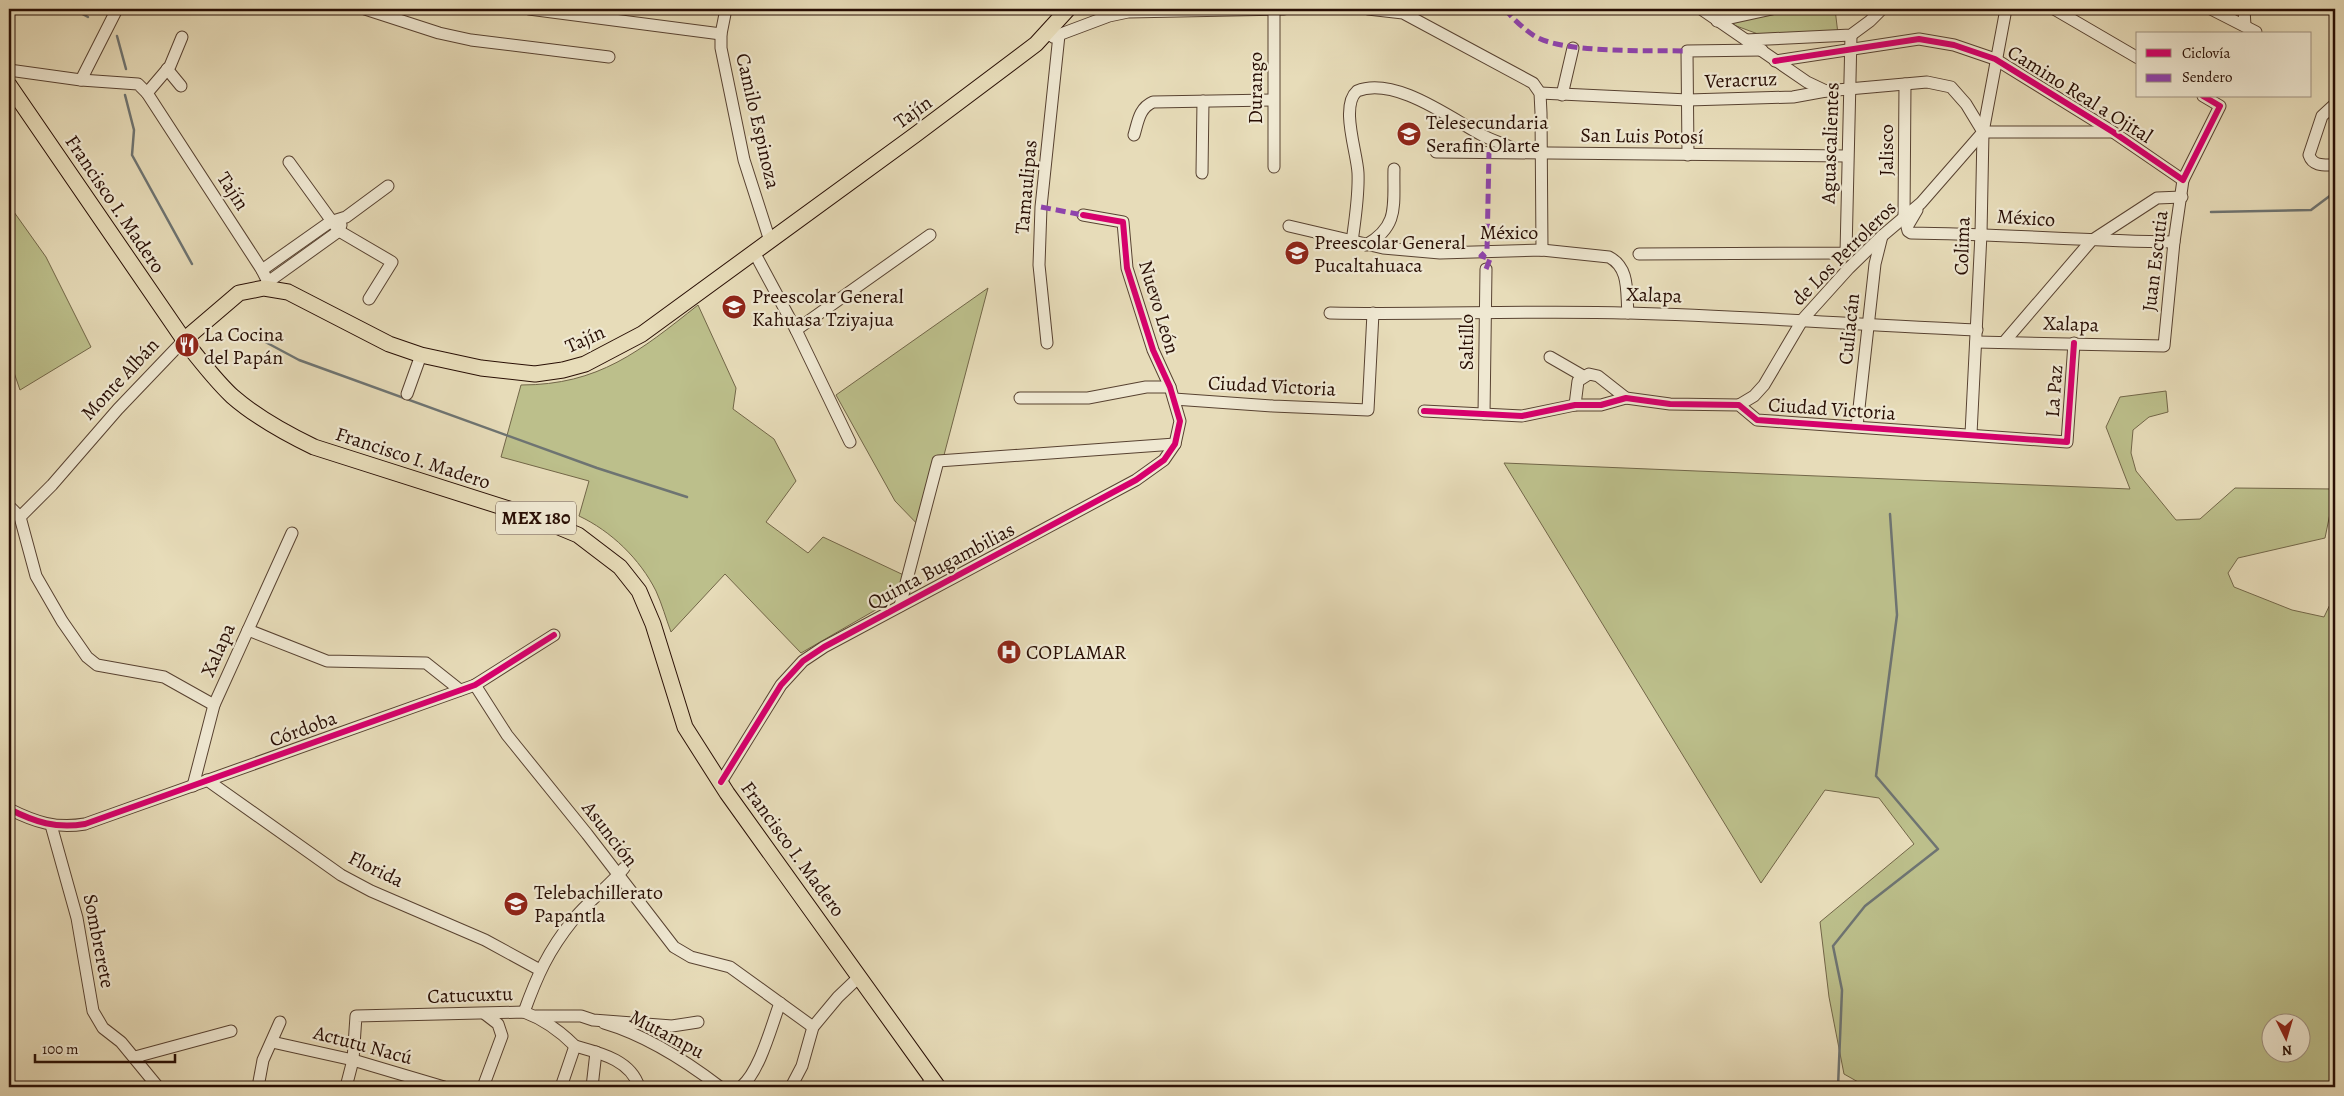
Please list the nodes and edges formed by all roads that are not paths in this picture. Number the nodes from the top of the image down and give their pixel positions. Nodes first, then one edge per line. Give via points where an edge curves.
1 (117, 9) edge
2 (365, 9) edge
3 (529, 9) edge
4 (726, 9) edge
5 (1068, 9) edge
6 (1205, 9) edge
7 (1274, 9) edge
8 (1284, 9) edge
9 (1368, 9) edge
10 (1772, 9) edge
11 (1882, 9) edge
12 (2006, 9) edge
13 (2054, 9) edge
14 (2211, 9) edge
15 (2244, 9) edge
16 (1705, 10) edge
17 (1717, 21) junction
18 (2245, 26) junction
19 (2256, 32) dead end
20 (721, 34) junction
21 (1059, 35) junction
22 (1851, 35) junction
23 (182, 38) dead end
24 (1746, 40) junction
25 (1036, 44) junction
26 (1573, 48) dead end
27 (1762, 50) junction
28 (1851, 51) junction
29 (609, 57) dead end
30 (2136, 57) edge
31 (1995, 59) junction
32 (1775, 61) junction
33 (9, 70) edge
34 (168, 70) junction
35 (81, 80) junction
36 (1905, 84) junction
37 (9, 85) edge
38 (181, 86) dead end
39 (1850, 90) junction
40 (1826, 91) junction
41 (147, 93) junction
42 (1540, 93) junction
43 (1562, 95) junction
44 (2206, 98) edge
45 (1273, 100) junction
46 (1688, 100) junction
47 (1203, 101) junction
48 (2335, 104) edge
49 (1983, 132) junction
50 (2113, 132) junction
51 (1134, 136) dead end
52 (1436, 152) dead end
53 (1521, 152) junction
54 (1540, 153) junction
55 (1688, 155) junction
56 (1847, 156) junction
57 (289, 162) dead end
58 (2335, 165) edge
59 (1274, 167) dead end
60 (1394, 169) dead end
61 (1202, 173) dead end
62 (2184, 178) junction
63 (388, 186) dead end
64 (2182, 197) junction
65 (1921, 203) junction
66 (1083, 215) dead end
67 (1904, 217) junction
68 (1289, 226) dead end
69 (334, 227) junction
70 (1981, 234) junction
71 (930, 235) dead end
72 (1882, 236) junction
73 (770, 241) junction
74 (2091, 241) junction
75 (1352, 242) junction
76 (2174, 242) junction
77 (298, 245) junction
78 (1366, 245) junction
79 (1542, 250) junction
80 (754, 252) junction
81 (1639, 254) dead end
82 (304, 255) junction
83 (1486, 269) dead end
84 (262, 270) junction
85 (266, 285) junction
86 (369, 299) dead end
87 (1484, 311) junction
88 (1330, 312) dead end
89 (1373, 313) junction
90 (1628, 313) junction
91 (1802, 319) junction
92 (1868, 325) junction
93 (796, 330) junction
94 (1976, 336) junction
95 (184, 340) junction
96 (2005, 341) junction
97 (1046, 343) dead end
98 (2074, 343) junction
99 (2164, 346) joint
100 (421, 355) junction
101 (1550, 357) dead end
102 (1583, 376) junction
103 (1170, 387) junction
104 (406, 394) dead end
105 (1020, 398) dead end
106 (1626, 398) junction
107 (1174, 399) junction
108 (1575, 405) junction
109 (1740, 405) junction
110 (1424, 411) dead end
111 (1484, 414) junction
112 (1857, 426) junction
113 (1971, 434) junction
114 (850, 442) dead end
115 (2067, 442) joint
116 (1175, 444) junction
117 (9, 506) edge
118 (20, 517) junction
119 (292, 534) dead end
120 (900, 606) junction
121 (248, 630) junction
122 (554, 635) dead end
123 (475, 685) junction
124 (460, 690) junction
125 (214, 705) junction
126 (208, 780) junction
127 (721, 782) junction
128 (193, 786) junction
129 (9, 809) edge
130 (51, 825) junction
131 (621, 871) junction
132 (540, 970) junction
133 (860, 977) junction
134 (780, 1003) junction
135 (485, 1014) junction
136 (529, 1014) junction
137 (594, 1020) junction
138 (280, 1022) dead end
139 (698, 1022) dead end
140 (813, 1027) junction
141 (231, 1031) dead end
142 (272, 1042) junction
143 (575, 1046) junction
144 (596, 1052) junction
145 (135, 1057) junction
146 (353, 1060) junction
147 (405, 1082) edge
148 (932, 1085) edge
149 (158, 1087) edge
150 (258, 1087) edge
151 (346, 1087) edge
152 (444, 1087) edge
153 (483, 1087) edge
154 (561, 1087) edge
155 (592, 1087) edge
156 (639, 1087) edge
157 (720, 1087) edge
158 (741, 1087) edge
159 (791, 1087) edge

1 - 35 street
2 - 29 street via 447,35
3 - 20 street
4 - 20 street, Camilo Espinoza
5 - 25 main road, Tajín
6 - 7 street
6 - 21 street via 1128,12
7 - 8 street
7 - 45 street, Durango
9 - 42 street via 1387,10 1411,18 1533,83
10 - 17 street
11 - 22 street
12 - 31 street, Colima
13 - 30 street
14 - 18 street
15 - 18 street
16 - 17 street
17 - 24 street
18 - 19 street
20 - 73 street, Camilo Espinoza via 721,48 744,160
21 - 25 street
21 - 97 street, Tamaulipas via 1041,208 1039,265
22 - 24 street
22 - 28 street, Aguascalientes
23 - 34 street
24 - 27 street
25 - 73 main road, Tajín
26 - 43 street
27 - 32 street
27 - 46 street via 1687,51
28 - 31 street, Camino Real a Ojital via 1919,39 1954,45
28 - 32 street, Camino Real a Ojital
28 - 39 street, Aguascalientes
31 - 49 street, Colima
31 - 50 street, Camino Real a Ojital
32 - 40 street
33 - 35 street
34 - 38 street
34 - 41 street
35 - 41 street, Tajín via 138,84
36 - 39 street, Veracruz
36 - 49 street, Veracruz via 1927,82 1951,87
36 - 67 street, Jalisco
37 - 95 main road, Francisco I. Madero / MEX 180
39 - 40 street, Veracruz
39 - 56 street, Aguascalientes
40 - 46 street, Veracruz via 1793,97
41 - 84 street, Tajín
42 - 43 street, Veracruz
42 - 54 street
43 - 46 street, Veracruz
44 - 62 street via 2220,106
45 - 47 street
45 - 59 street, Durango
46 - 55 street
47 - 51 street via 1153,102 1146,105
47 - 61 street
48 - 58 street via 2322,116 2309,156 2317,164
49 - 50 street
49 - 65 street, de Los Petroleros
49 - 70 street, Colima
50 - 62 street, Camino Real a Ojital
52 - 53 street, San Luis Potosí
53 - 54 street, San Luis Potosí
53 - 75 street via 1482,136 1442,111 1396,91 1378,87 1357,91 1351,100 1358,173
54 - 55 street, San Luis Potosí
54 - 79 street
55 - 56 street, San Luis Potosí
56 - 81 street, Aguascalientes via 1846,252
57 - 69 street
60 - 78 street via 1389,226
62 - 64 street, Juan Escutia
63 - 69 street, Monte Albán
64 - 74 street via 2157,198
64 - 76 street, Juan Escutia
65 - 67 street, de Los Petroleros
65 - 70 street, México via 1907,227 1908,231
66 - 103 street, Nuevo León via 1123,222 1127,268 1153,350
67 - 72 street, de Los Petroleros
68 - 75 street, México
69 - 77 street, Monte Albán
69 - 82 street, Monte Albán
69 - 86 street via 392,262
70 - 74 street, México
70 - 94 street, Colima
71 - 93 street
72 - 91 street, de Los Petroleros
72 - 92 street, Culiacán via 1875,264
73 - 80 main road, Tajín
74 - 76 street, México
74 - 96 street
75 - 78 street, México
76 - 99 street, Juan Escutia
77 - 82 street
77 - 84 street, Monte Albán
78 - 79 street, México via 1440,253
79 - 90 street, México via 1609,257 1618,262 1624,269
80 - 93 street
80 - 100 main road, Tajín via 642,334 585,364 536,374
82 - 85 street, Monte Albán
83 - 87 street, Saltillo
84 - 85 street, Tajín
85 - 95 main road, Monte Albán via 239,293
85 - 100 main road, Tajín via 288,292 389,344
87 - 89 street, Xalapa
87 - 90 street, Xalapa
87 - 111 street, Saltillo
88 - 89 street, Xalapa
89 - 107 street, Ciudad Victoria via 1368,410
90 - 91 street, Xalapa
91 - 92 street, Xalapa
91 - 109 street, de Los Petroleros via 1764,385
92 - 94 street, Xalapa
92 - 112 street, Culiacán
93 - 114 street
94 - 96 street, Xalapa
94 - 113 street, Colima
95 - 118 street, Monte Albán
95 - 127 main road, Francisco I. Madero / MEX 180 via 232,396 286,433 314,447 578,534 620,567 639,592 685,727
96 - 98 street, Xalapa
98 - 99 street, Xalapa
98 - 115 street, La Paz
100 - 104 street
101 - 102 street
102 - 106 street via 1598,376
102 - 108 street via 1578,382
103 - 105 street via 1088,398
103 - 107 street, Nuevo León
106 - 108 street, Ciudad Victoria via 1601,405
106 - 109 street, Ciudad Victoria via 1670,404
107 - 116 street, Quinta Bugambilias via 1180,421
108 - 111 street, Ciudad Victoria via 1522,416
109 - 112 street, Ciudad Victoria via 1757,420
110 - 111 street, Ciudad Victoria
112 - 113 street, Ciudad Victoria
113 - 115 street, Ciudad Victoria
116 - 120 street, Quinta Bugambilias via 1164,460 1136,480
116 - 120 street via 938,461
117 - 118 street
118 - 125 street via 36,576 62,622 88,657 98,665 164,677
119 - 121 street, Xalapa
120 - 127 street, Quinta Bugambilias via 803,661 781,686
121 - 124 street via 328,661 426,663
121 - 125 street, Xalapa
122 - 123 street, Córdoba
123 - 124 street, Córdoba
123 - 131 street, Asunción via 507,735
124 - 126 street, Córdoba
125 - 128 street, Xalapa
126 - 128 street, Córdoba
126 - 132 street, Florida via 341,875 485,940
127 - 133 main road, Francisco I. Madero / MEX 180
128 - 130 street, Córdoba via 85,824
129 - 130 street via 35,822
130 - 145 street, Sombrerete via 77,918 93,1011 103,1028
131 - 132 street via 573,920
131 - 134 street, Asunción via 674,947 691,957 730,967
132 - 136 street
133 - 140 street via 832,1003
133 - 148 main road, Francisco I. Madero / MEX 180
134 - 140 street, Asunción
134 - 158 street via 757,1062 748,1081
135 - 136 street, Catucuxtu
135 - 146 street, Catucuxtu via 356,1016
135 - 153 street via 498,1024 502,1036
136 - 137 street, Mutampu via 581,1016
136 - 143 street, Catucuxtu
137 - 139 street, Mutampu via 672,1026
137 - 157 street, Mutampu via 659,1048
138 - 142 street
140 - 159 street via 802,1066
141 - 145 street
142 - 146 street, Actutu Nacú
142 - 150 street
143 - 144 street
143 - 154 street
144 - 155 street
144 - 156 street via 630,1069
145 - 149 street, Sombrerete
146 - 147 street, Actutu Nacú
146 - 151 street
147 - 152 street, Actutu Nacú

